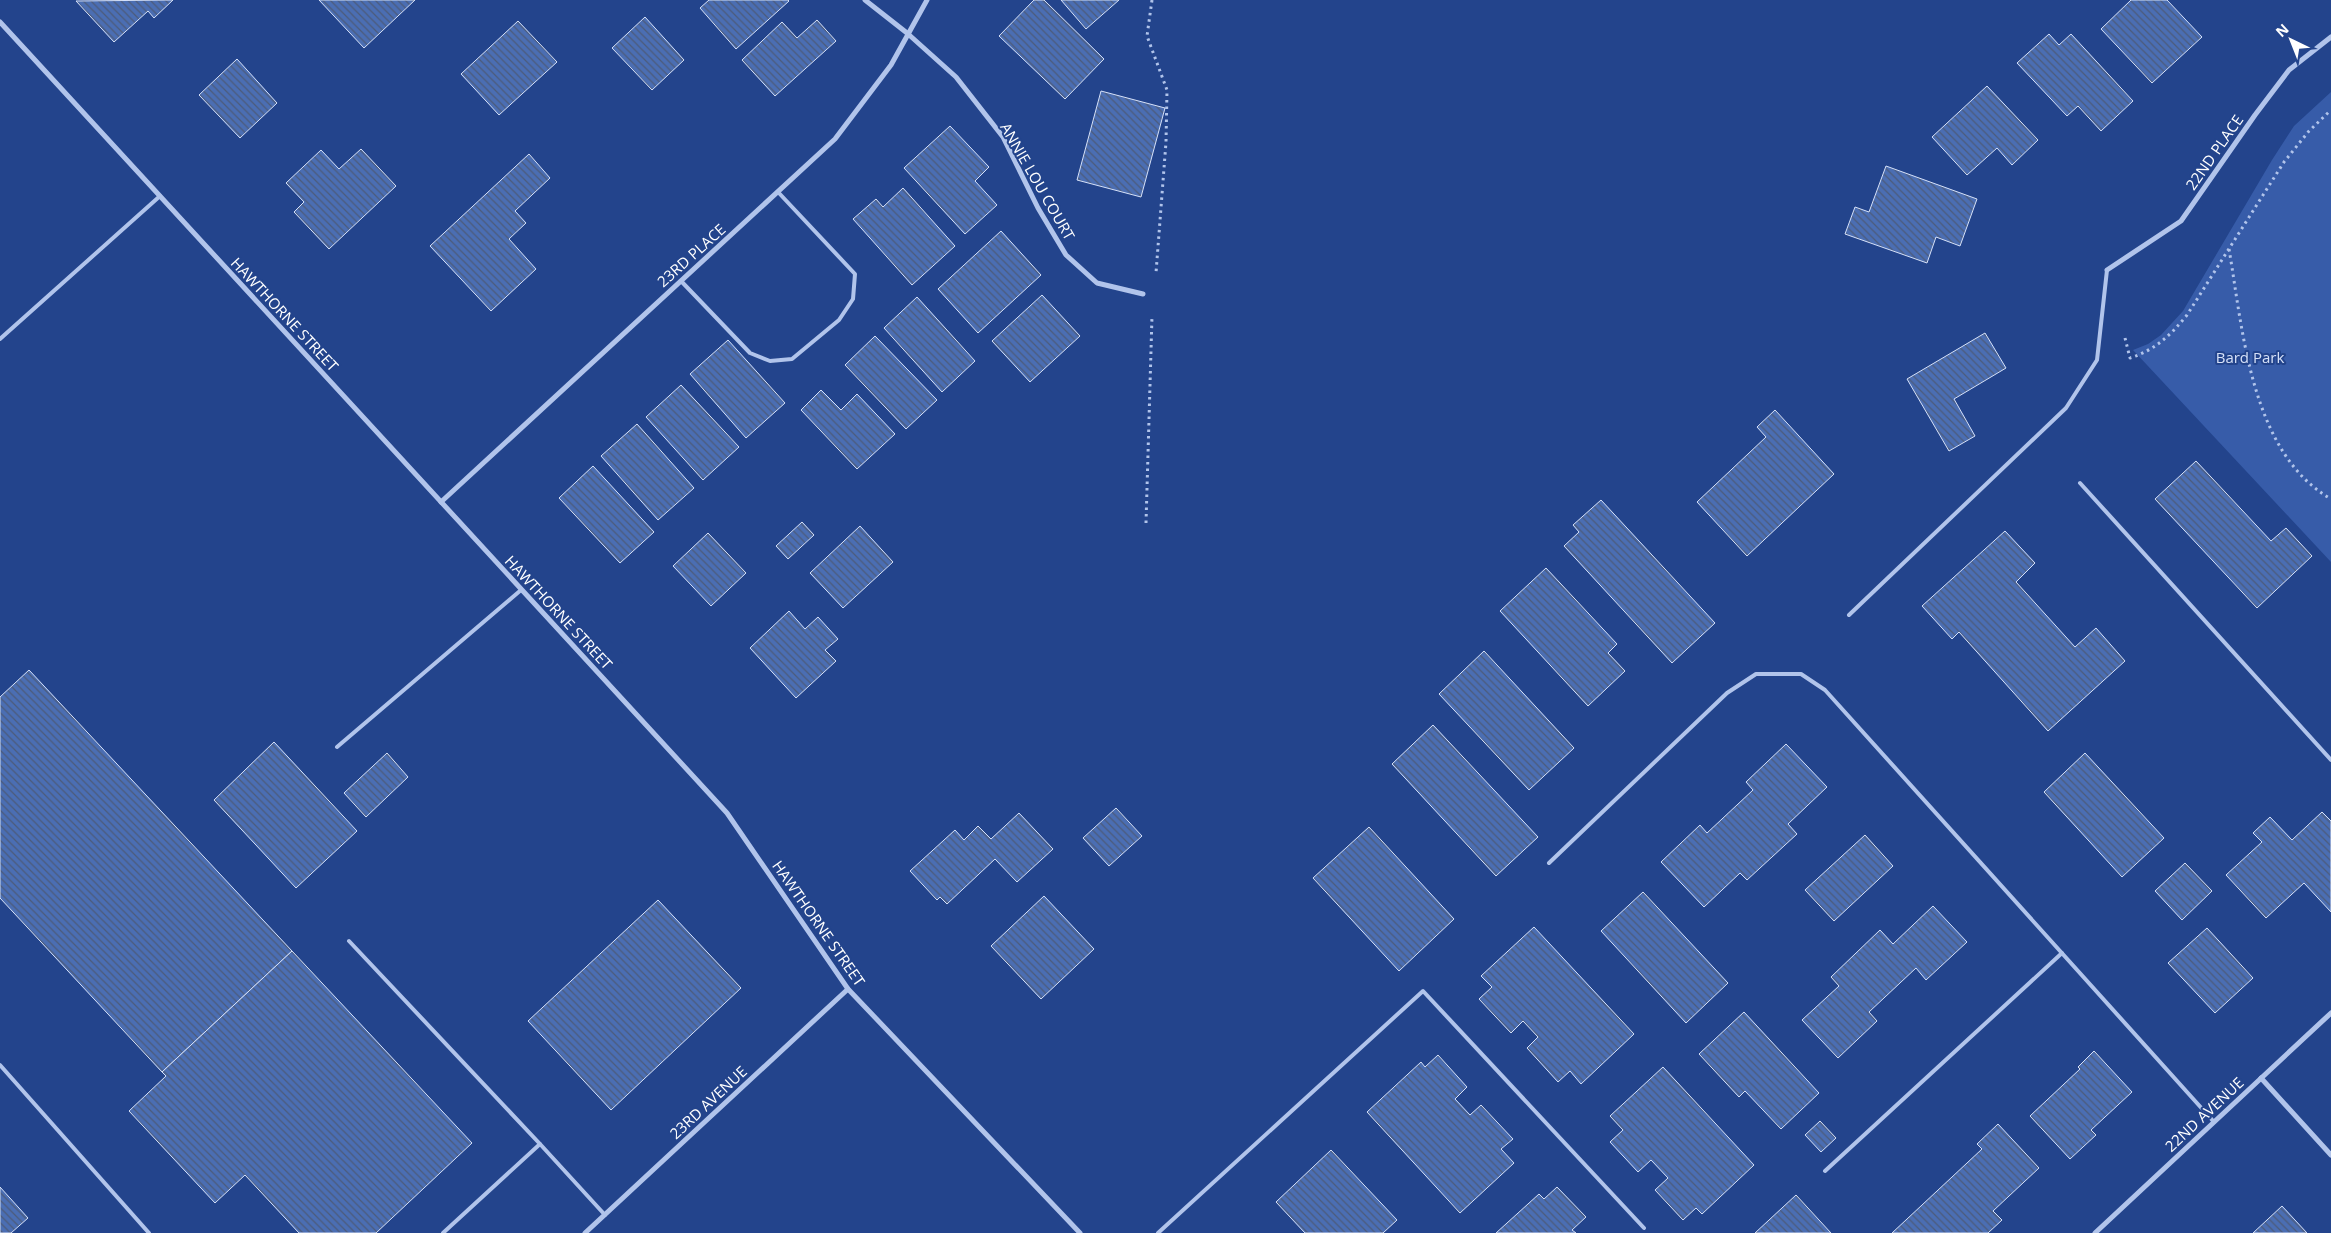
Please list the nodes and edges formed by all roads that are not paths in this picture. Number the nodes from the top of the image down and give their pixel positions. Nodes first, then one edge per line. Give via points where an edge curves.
1 (864, 0) edge
2 (926, 0) edge
3 (0, 22) edge
4 (907, 33) junction
5 (2331, 37) edge
6 (778, 192) junction
7 (160, 196) junction
8 (2107, 270) joint
9 (681, 281) junction
10 (1143, 294) dead end
11 (0, 339) edge
12 (2080, 483) dead end
13 (441, 502) junction
14 (522, 590) junction
15 (1849, 615) dead end
16 (337, 747) dead end
17 (2331, 760) edge
18 (1549, 863) dead end
19 (349, 941) dead end
20 (2062, 953) junction
21 (848, 989) junction
22 (2331, 1013) edge
23 (0, 1065) edge
24 (2261, 1078) junction
25 (2214, 1122) junction
26 (540, 1144) junction
27 (2331, 1155) edge
28 (1825, 1172) dead end
29 (605, 1215) junction
30 (1644, 1228) dead end
31 (149, 1233) edge
32 (443, 1233) edge
33 (586, 1233) edge
34 (1080, 1233) edge
35 (1158, 1233) edge
36 (2095, 1233) edge

1 - 4 street, ANNIE LOU COURT
2 - 4 street, 23RD PLACE
3 - 7 street, HAWTHORNE STREET
4 - 6 street, 23RD PLACE via 892,65 835,139
4 - 10 street, ANNIE LOU COURT via 956,77 1003,138 1066,255 1097,283
5 - 8 street, 22ND PLACE via 2289,70 2181,221
6 - 9 street, 23RD PLACE
6 - 9 lane via 855,274 853,299 839,320 792,359 770,361 750,353
7 - 11 lane
7 - 13 street, HAWTHORNE STREET
8 - 15 lane via 2097,360 2066,408
9 - 13 street, 23RD PLACE
12 - 17 lane
13 - 14 street, HAWTHORNE STREET
14 - 16 lane
14 - 21 street, HAWTHORNE STREET via 727,813
18 - 20 lane via 1727,693 1756,674 1801,674 1825,690
19 - 26 lane
20 - 25 lane
20 - 28 lane
21 - 29 street, 23RD AVENUE
21 - 34 street, HAWTHORNE STREET
22 - 24 street, 22ND AVENUE
23 - 31 lane
24 - 25 street, 22ND AVENUE
24 - 27 street
25 - 36 street, 22ND AVENUE
26 - 29 lane
26 - 32 lane
29 - 33 street, 23RD AVENUE
30 - 35 lane via 1423,991

